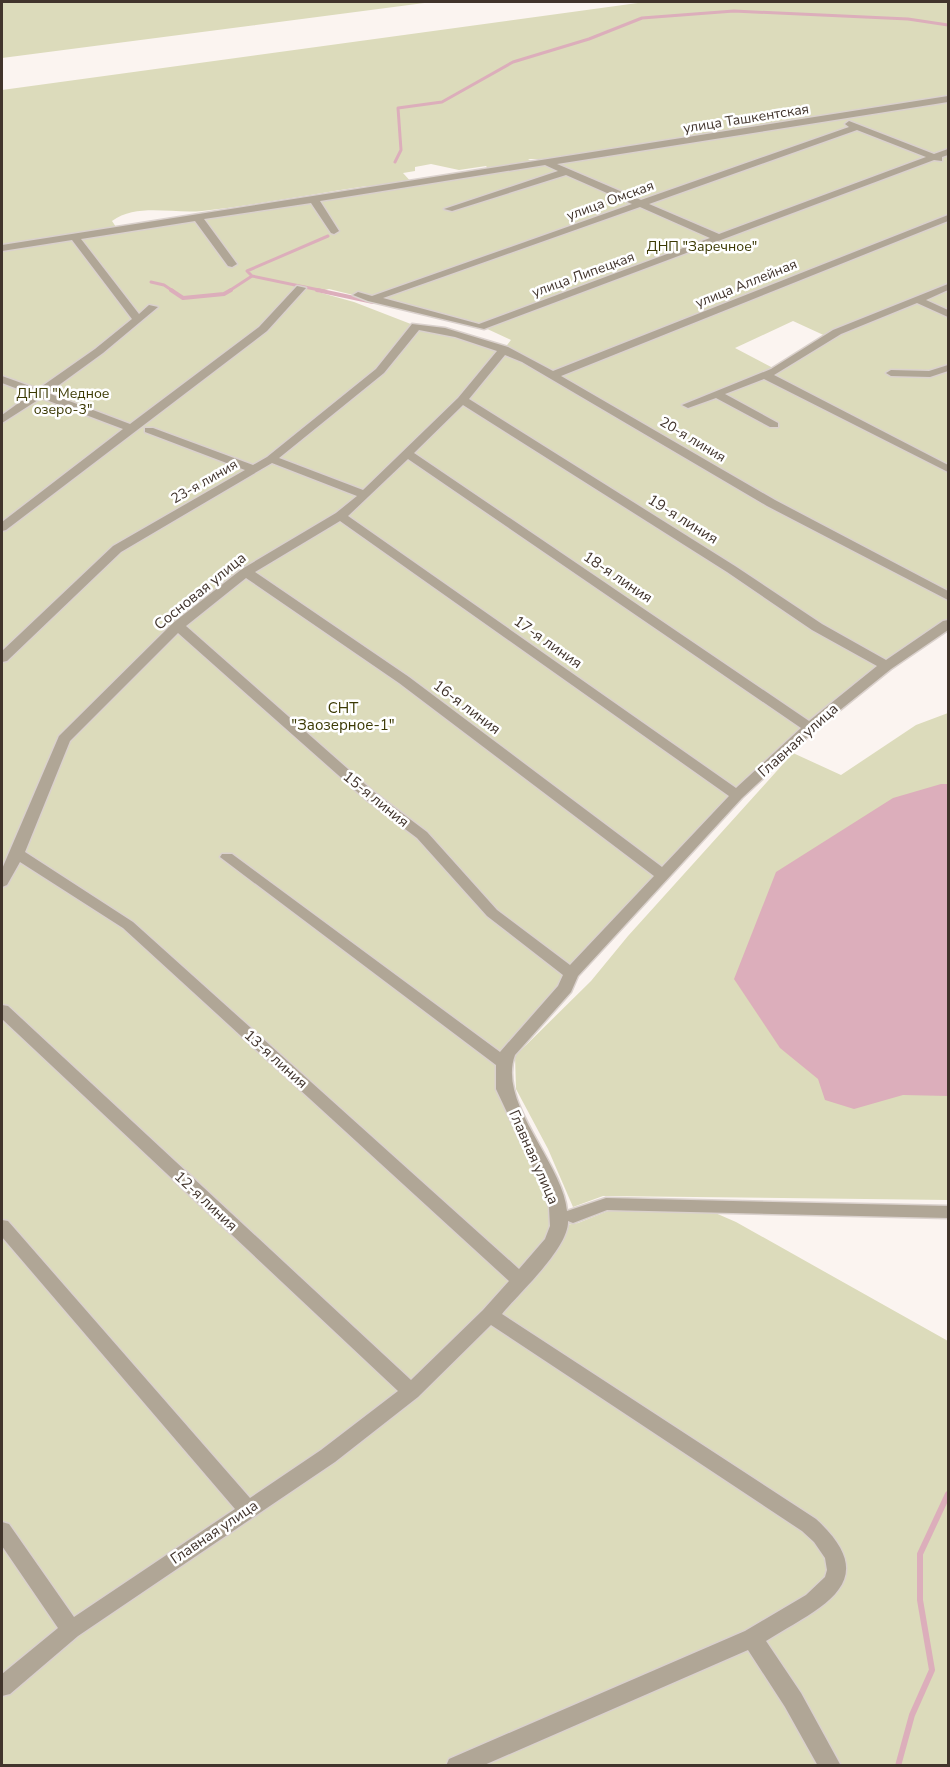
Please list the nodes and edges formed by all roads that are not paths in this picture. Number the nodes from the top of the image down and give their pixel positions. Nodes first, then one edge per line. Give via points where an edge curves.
1 (948, 99) edge
2 (832, 117) junction
3 (857, 126) junction
4 (948, 152) edge
5 (936, 157) junction
6 (948, 162) edge
7 (544, 163) junction
8 (567, 171) junction
9 (314, 200) junction
10 (643, 203) junction
11 (449, 209) dead end
12 (197, 217) junction
13 (948, 218) edge
14 (334, 231) dead end
15 (75, 237) junction
16 (719, 238) junction
17 (2, 248) edge
18 (232, 264) dead end
19 (948, 287) edge
20 (301, 288) dead end
21 (358, 295) dead end
22 (372, 299) junction
23 (918, 300) junction
24 (153, 307) dead end
25 (948, 314) edge
26 (138, 320) junction
27 (416, 326) joint
28 (504, 349) junction
29 (948, 368) edge
30 (891, 373) dead end
31 (554, 375) junction
32 (765, 375) junction
33 (2, 379) edge
34 (39, 393) junction
35 (718, 395) junction
36 (462, 400) junction
37 (688, 405) dead end
38 (2, 420) edge
39 (774, 424) dead end
40 (130, 428) junction
41 (149, 430) dead end
42 (408, 454) junction
43 (271, 459) junction
44 (254, 469) junction
45 (948, 469) edge
46 (365, 495) junction
47 (340, 516) junction
48 (2, 527) edge
49 (246, 572) junction
50 (948, 596) edge
51 (948, 624) edge
52 (178, 626) junction
53 (2, 658) edge
54 (886, 666) junction
55 (809, 728) junction
56 (737, 795) junction
57 (17, 853) junction
58 (226, 857) dead end
59 (664, 876) junction
60 (2, 882) edge
61 (571, 974) junction
62 (2, 1010) edge
63 (504, 1063) junction
64 (948, 1212) edge
65 (573, 1216) dead end
66 (2, 1226) edge
67 (521, 1281) junction
68 (490, 1315) junction
69 (411, 1392) junction
70 (247, 1509) junction
71 (2, 1530) edge
72 (71, 1630) junction
73 (752, 1638) junction
74 (2, 1687) edge
75 (457, 1766) edge
76 (830, 1766) edge

1 - 2 street, улица Ташкентская
2 - 3 street
2 - 7 street, улица Ташкентская
3 - 5 street
3 - 10 street, улица Омская
4 - 5 street, улица Липецкая
5 - 6 street
5 - 16 street, улица Липецкая
7 - 8 street
7 - 9 street, улица Ташкентская
8 - 10 street
8 - 11 street
9 - 12 street, улица Ташкентская
9 - 14 street
10 - 16 street
10 - 22 street, улица Омская
12 - 15 street, улица Ташкентская
12 - 18 street
13 - 31 street, улица Аллейная
15 - 17 street, улица Ташкентская
15 - 26 street
16 - 22 street, улица Липецкая via 480,327
19 - 23 street
20 - 40 street via 263,328
21 - 22 street, улица Липецкая
23 - 25 street
23 - 32 street via 837,333
24 - 26 street
26 - 34 street
27 - 28 street, 20-я линия via 453,332
27 - 43 street, 23-я линия via 380,371
28 - 31 street, 20-я линия
28 - 36 street, Сосновая улица
29 - 30 street via 930,374
31 - 50 street, 20-я линия via 771,504
32 - 35 street
32 - 45 street
33 - 34 street
34 - 38 street
34 - 40 street
35 - 37 street
35 - 39 street
36 - 42 street, Сосновая улица
36 - 54 street, 19-я линия via 817,627
40 - 48 street
41 - 44 street
42 - 46 street, Сосновая улица
42 - 55 street, 18-я линия
43 - 44 street, 23-я линия
43 - 46 street
44 - 53 street, 23-я линия via 117,549
46 - 47 street, Сосновая улица
47 - 49 street, Сосновая улица
47 - 56 street, 17-я линия
49 - 52 street, Сосновая улица
49 - 59 street, 16-я линия via 404,680
51 - 54 street, Главная улица
52 - 57 street, Сосновая улица via 64,738
52 - 61 street, 15-я линия via 369,795 422,836 492,913
54 - 55 street, Главная улица
55 - 56 street, Главная улица
56 - 59 street, Главная улица
57 - 60 street, Сосновая улица
57 - 67 street, 13-я линия via 128,925
58 - 63 street
59 - 61 street, Главная улица
61 - 63 street, Главная улица via 565,988 508,1053
62 - 69 street, 12-я линия
63 - 67 street, Главная улица via 504,1089 558,1208 559,1226 553,1242
64 - 65 street via 606,1204
66 - 70 street
67 - 68 street, Главная улица
68 - 69 street, Главная улица
68 - 73 street via 821,1536 835,1556 834,1582 813,1601
69 - 70 street, Главная улица via 328,1456
70 - 72 street, Главная улица
71 - 72 street
72 - 74 street, Главная улица
73 - 75 street
73 - 76 street

